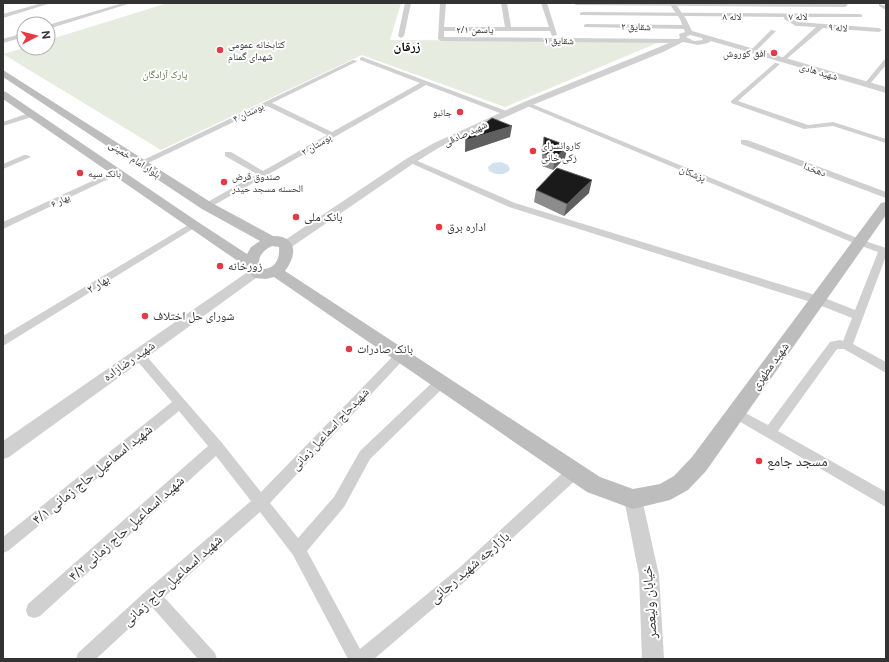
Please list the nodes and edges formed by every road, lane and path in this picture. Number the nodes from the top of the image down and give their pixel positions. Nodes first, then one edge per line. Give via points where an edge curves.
1 (48, 3) edge
2 (128, 3) edge
3 (408, 3) edge
4 (443, 3) edge
5 (504, 3) edge
6 (544, 3) edge
7 (673, 3) edge
8 (576, 4) edge
9 (770, 4) edge
10 (844, 4) edge
11 (582, 14) dead end
12 (3, 16) edge
13 (783, 16) junction
14 (860, 16) junction
15 (682, 17) junction
16 (56, 25) edge
17 (586, 26) dead end
18 (822, 26) junction
19 (873, 26) junction
20 (886, 26) edge
21 (442, 28) junction
22 (508, 29) junction
23 (552, 29) junction
24 (773, 31) dead end
25 (684, 35) junction
26 (401, 36) dead end
27 (16, 37) edge
28 (704, 39) junction
29 (555, 40) junction
30 (3, 41) edge
31 (692, 42) junction
32 (660, 50) junction
33 (752, 51) junction
34 (886, 61) edge
35 (780, 62) junction
36 (3, 72) edge
37 (425, 82) junction
38 (867, 84) junction
39 (886, 90) edge
40 (5, 98) edge
41 (267, 103) junction
42 (527, 104) junction
43 (508, 113) junction
44 (32, 114) junction
45 (3, 124) edge
46 (332, 135) junction
47 (886, 141) edge
48 (744, 142) dead end
49 (228, 154) dead end
50 (27, 157) dead end
51 (410, 161) junction
52 (141, 163) junction
53 (3, 167) edge
54 (117, 173) junction
55 (262, 174) junction
56 (886, 195) edge
57 (207, 206) junction
58 (886, 206) edge
59 (193, 225) junction
60 (3, 226) edge
61 (271, 241) junction
62 (859, 242) junction
63 (286, 245) junction
64 (885, 251) edge
65 (253, 268) junction
66 (276, 272) junction
67 (818, 300) junction
68 (859, 316) junction
69 (3, 342) edge
70 (847, 346) junction
71 (138, 354) junction
72 (400, 356) junction
73 (886, 368) edge
74 (441, 382) junction
75 (180, 403) junction
76 (736, 413) junction
77 (770, 432) junction
78 (217, 447) junction
79 (3, 451) edge
80 (574, 472) junction
81 (633, 499) junction
82 (886, 500) edge
83 (261, 502) junction
84 (3, 546) edge
85 (298, 550) junction
86 (153, 596) junction
87 (34, 610) dead end
88 (84, 659) edge
89 (209, 659) edge
90 (357, 659) edge
91 (361, 659) edge
92 (653, 659) edge

1 - 12 street
2 - 16 street
3 - 26 street
4 - 21 street
5 - 22 street
6 - 23 street
7 - 8 street
7 - 9 street
7 - 15 street
9 - 10 street
9 - 13 street
10 - 14 street
11 - 15 street, لاله ۸
13 - 14 street, لاله ۷
13 - 15 street, لاله ۸
13 - 18 street, لاله ۹ via 796,24
14 - 19 street
15 - 25 street
15 - 28 street
17 - 25 street, شقایق ۲
18 - 19 street, لاله ۹ via 880,30
18 - 35 street
19 - 20 street
21 - 22 street, یاسمن ۲/۱
21 - 29 street, شقایق ۱ via 441,39
22 - 23 street, یاسمن ۲/۱
23 - 29 street
24 - 33 street
25 - 28 street
25 - 29 street, شقایق ۱
25 - 31 street
25 - 32 street
27 - 30 street
28 - 31 street
28 - 33 street, شهید هادی
31 - 32 street
32 - 42 street, شهید صادقی
33 - 35 street, شهید هادی
34 - 38 street
35 - 38 street, شهید هادی
35 - 47 street via 733,102 807,127 833,124
36 - 52 main road, بلوار امام خمینی
37 - 41 street, بوستان ۴ via 358,60
37 - 43 street
37 - 46 street, بوستان ۲
38 - 39 street, شهید هادی
40 - 44 main road, بلوار امام خمینی
41 - 46 street
41 - 52 street, بوستان ۴
42 - 43 street, شهید صادقی
42 - 62 street, پزشکان
43 - 51 street, شهید صادقی via 437,145
44 - 45 street
44 - 54 main road, بلوار امام خمینی
46 - 55 street, بوستان ۲
48 - 56 street, دهخدا
49 - 55 street
50 - 53 street
51 - 63 street, شهید صادقی
51 - 67 street via 512,205
52 - 57 main road, بلوار امام خمینی
54 - 59 main road, بلوار امام خمینی
54 - 60 street, بهار ۶
55 - 57 street, بوستان ۲
57 - 61 main road, بلوار امام خمینی
58 - 62 main road, شهید مطهری
59 - 65 main road, بلوار امام خمینی
59 - 69 street, بهار ۲
61 - 63 main road
61 - 65 main road via 258,248 254,254
62 - 64 street, پزشکان
62 - 67 main road, شهید مطهری
63 - 66 main road via 286,260
64 - 68 street
65 - 66 main road via 263,274
65 - 71 street, شهید رضازاده
66 - 72 main road
67 - 68 street
67 - 76 main road, شهید مطهری
68 - 70 street
70 - 73 street
70 - 77 street via 834,345
71 - 75 street
71 - 79 street, شهید رضازاده
72 - 74 main road
72 - 83 street, شهیدحاج اسماعیل زمانی
74 - 80 main road
74 - 85 street via 365,455 339,502
75 - 78 street
75 - 84 street, شهید اسماعیل حاج زمانی ۴/۱
76 - 77 street
76 - 81 main road, شهید مطهری via 699,464 681,483 663,493
77 - 82 street
78 - 83 street
78 - 87 street, شهید اسماعیل حاج زمانی ۴/۲
80 - 81 main road via 594,485
80 - 91 street, بازارچه شهید رجائی via 464,573
81 - 92 street, خیابان ولیعصر via 649,575
83 - 85 street
83 - 86 street, شهید اسماعیل حاج زمانی
85 - 90 street
86 - 88 street, شهید اسماعیل حاج زمانی
86 - 89 street

